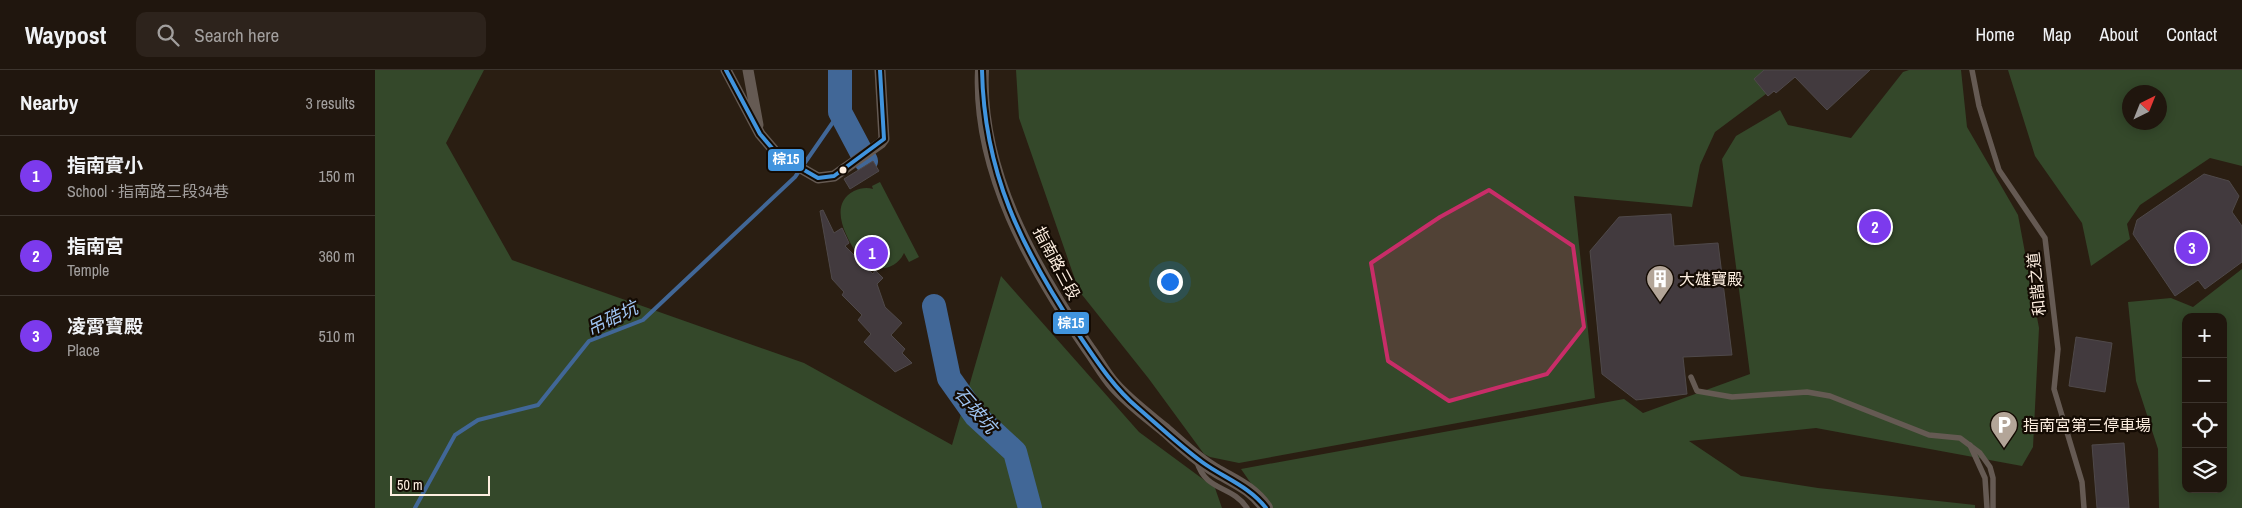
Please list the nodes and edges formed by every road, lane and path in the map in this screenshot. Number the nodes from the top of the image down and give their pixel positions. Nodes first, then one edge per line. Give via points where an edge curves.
1 (726, 70) edge
2 (748, 70) edge
3 (880, 70) edge
4 (982, 70) edge
5 (1972, 70) edge
6 (760, 134) junction
7 (1691, 377) dead end
8 (1969, 443) junction
9 (1196, 458) junction
10 (1247, 508) edge
11 (1266, 508) edge
12 (1987, 508) edge
13 (1993, 508) edge
14 (2084, 508) edge

1 - 6 street
2 - 6 street
3 - 6 street via 883,139 833,176 818,178 796,167 778,155
4 - 9 street, 指南路三段 via 986,131 992,158 1011,212 1041,274 1115,387
5 - 14 lane, 和諧之道 via 1979,106 1999,170 2045,238 2058,349 2054,389 2082,482
7 - 8 lane via 1697,391 1732,397 1807,392 1830,396 1929,435 1960,438
8 - 12 lane via 1985,478
8 - 13 lane via 1990,467
9 - 10 lane via 1201,475 1230,492
9 - 11 street, 指南路三段 via 1247,487

